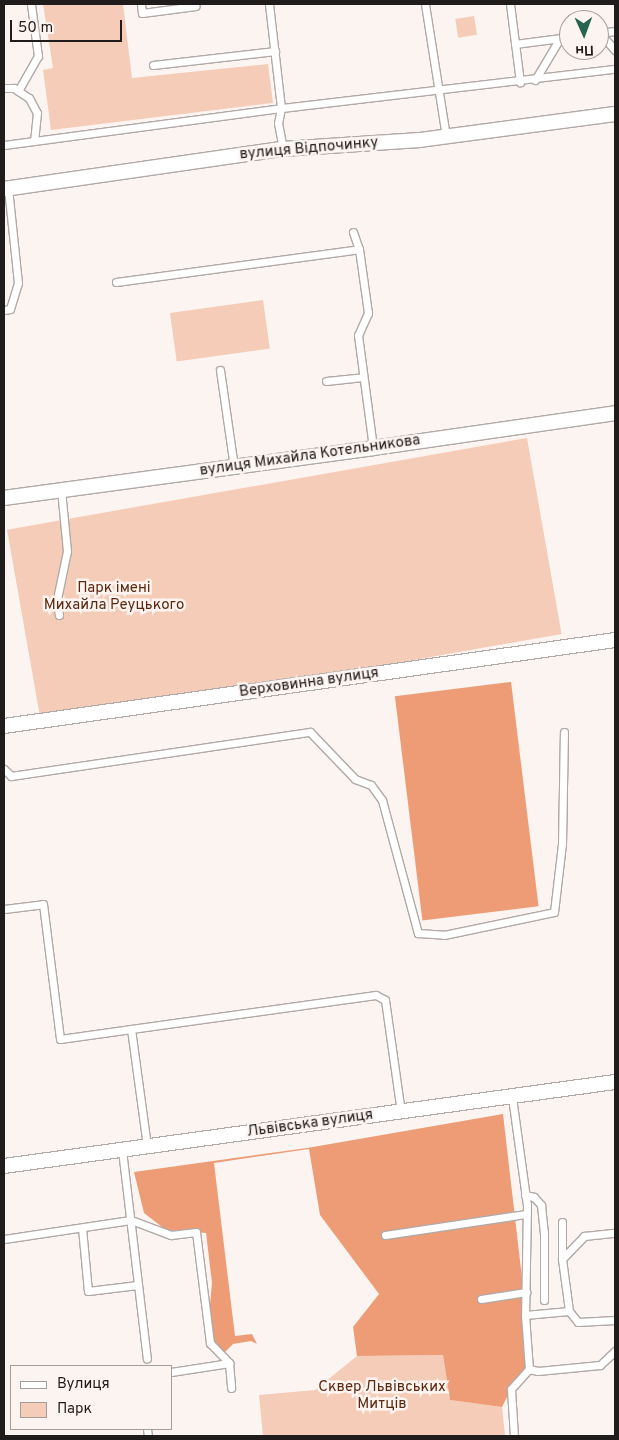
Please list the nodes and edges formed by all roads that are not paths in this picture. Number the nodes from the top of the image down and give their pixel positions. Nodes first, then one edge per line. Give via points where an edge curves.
1 (31, 4) edge
2 (141, 4) edge
3 (269, 4) edge
4 (426, 4) edge
5 (510, 4) edge
6 (196, 6) dead end
7 (559, 38) edge
8 (559, 40) edge
9 (515, 44) junction
10 (275, 51) junction
11 (153, 65) dead end
12 (615, 69) edge
13 (536, 80) junction
14 (520, 82) junction
15 (4, 88) edge
16 (438, 90) junction
17 (18, 91) junction
18 (281, 108) junction
19 (615, 114) edge
20 (446, 137) junction
21 (34, 141) junction
22 (4, 145) edge
23 (283, 149) junction
24 (6, 188) edge
25 (353, 232) dead end
26 (358, 249) junction
27 (116, 282) dead end
28 (4, 310) edge
29 (220, 370) dead end
30 (363, 376) junction
31 (326, 381) dead end
32 (615, 412) edge
33 (372, 448) junction
34 (234, 466) junction
35 (61, 490) junction
36 (4, 498) edge
37 (58, 615) dead end
38 (615, 640) edge
39 (4, 726) edge
40 (564, 732) dead end
41 (4, 769) edge
42 (4, 909) edge
43 (131, 1029) junction
44 (615, 1082) edge
45 (512, 1097) junction
46 (401, 1112) junction
47 (147, 1146) junction
48 (122, 1150) junction
49 (4, 1166) edge
50 (526, 1195) junction
51 (526, 1214) junction
52 (131, 1220) junction
53 (562, 1222) dead end
54 (82, 1228) junction
55 (615, 1233) edge
56 (385, 1235) dead end
57 (4, 1239) edge
58 (562, 1259) junction
59 (138, 1285) junction
60 (526, 1292) junction
61 (481, 1299) dead end
62 (544, 1300) dead end
63 (569, 1311) junction
64 (525, 1315) junction
65 (615, 1320) edge
66 (615, 1351) edge
67 (146, 1359) dead end
68 (229, 1363) junction
69 (529, 1369) junction
70 (172, 1372) edge
71 (231, 1388) dead end
72 (514, 1436) edge

1 - 17 lane via 38,56
2 - 6 lane via 142,13
3 - 10 lane
4 - 16 lane
5 - 9 lane
7 - 9 lane
8 - 13 lane
9 - 14 lane
10 - 11 lane
10 - 18 lane
12 - 13 lane
13 - 14 lane
14 - 16 lane
15 - 17 lane
16 - 18 lane
16 - 20 lane
17 - 21 lane via 29,98 36,113
18 - 21 lane
18 - 23 lane via 278,123
19 - 20 street, вулиця Відпочинку
20 - 23 street, вулиця Відпочинку
21 - 22 lane
23 - 24 street, вулиця Відпочинку
24 - 28 lane via 18,284 10,309
25 - 26 lane
26 - 27 lane
26 - 30 lane via 368,313 358,335
29 - 34 lane
30 - 31 lane
30 - 33 lane
32 - 33 street, вулиця Михайла Котельникова
33 - 34 street, вулиця Михайла Котельникова
34 - 35 street, вулиця Михайла Котельникова
35 - 36 street, вулиця Михайла Котельникова
35 - 37 lane via 67,551 57,599
38 - 39 street, Верховинна вулиця
40 - 41 lane via 562,844 554,912 444,935 418,933 382,800 371,785 355,779 310,732 10,776
42 - 43 lane via 43,904 60,1039
43 - 46 lane via 376,995 385,1000
43 - 47 lane
44 - 45 street, Львівська вулиця
45 - 46 street, Львівська вулиця
45 - 50 lane
46 - 47 street, Львівська вулиця
47 - 48 street, Львівська вулиця
48 - 49 street, Львівська вулиця
48 - 52 lane
50 - 51 lane
50 - 62 lane via 534,1197 541,1206
51 - 56 lane
51 - 60 lane
52 - 54 lane
52 - 59 lane
52 - 68 lane via 171,1236 196,1232 210,1342
53 - 58 lane
54 - 57 lane
54 - 59 lane via 88,1291
55 - 58 lane via 584,1236
58 - 63 lane
59 - 67 lane
60 - 61 lane
60 - 64 lane
63 - 64 lane
63 - 65 lane via 578,1322
64 - 69 lane
66 - 69 lane via 600,1365 538,1371
68 - 70 lane
68 - 71 lane
69 - 72 lane via 511,1389

